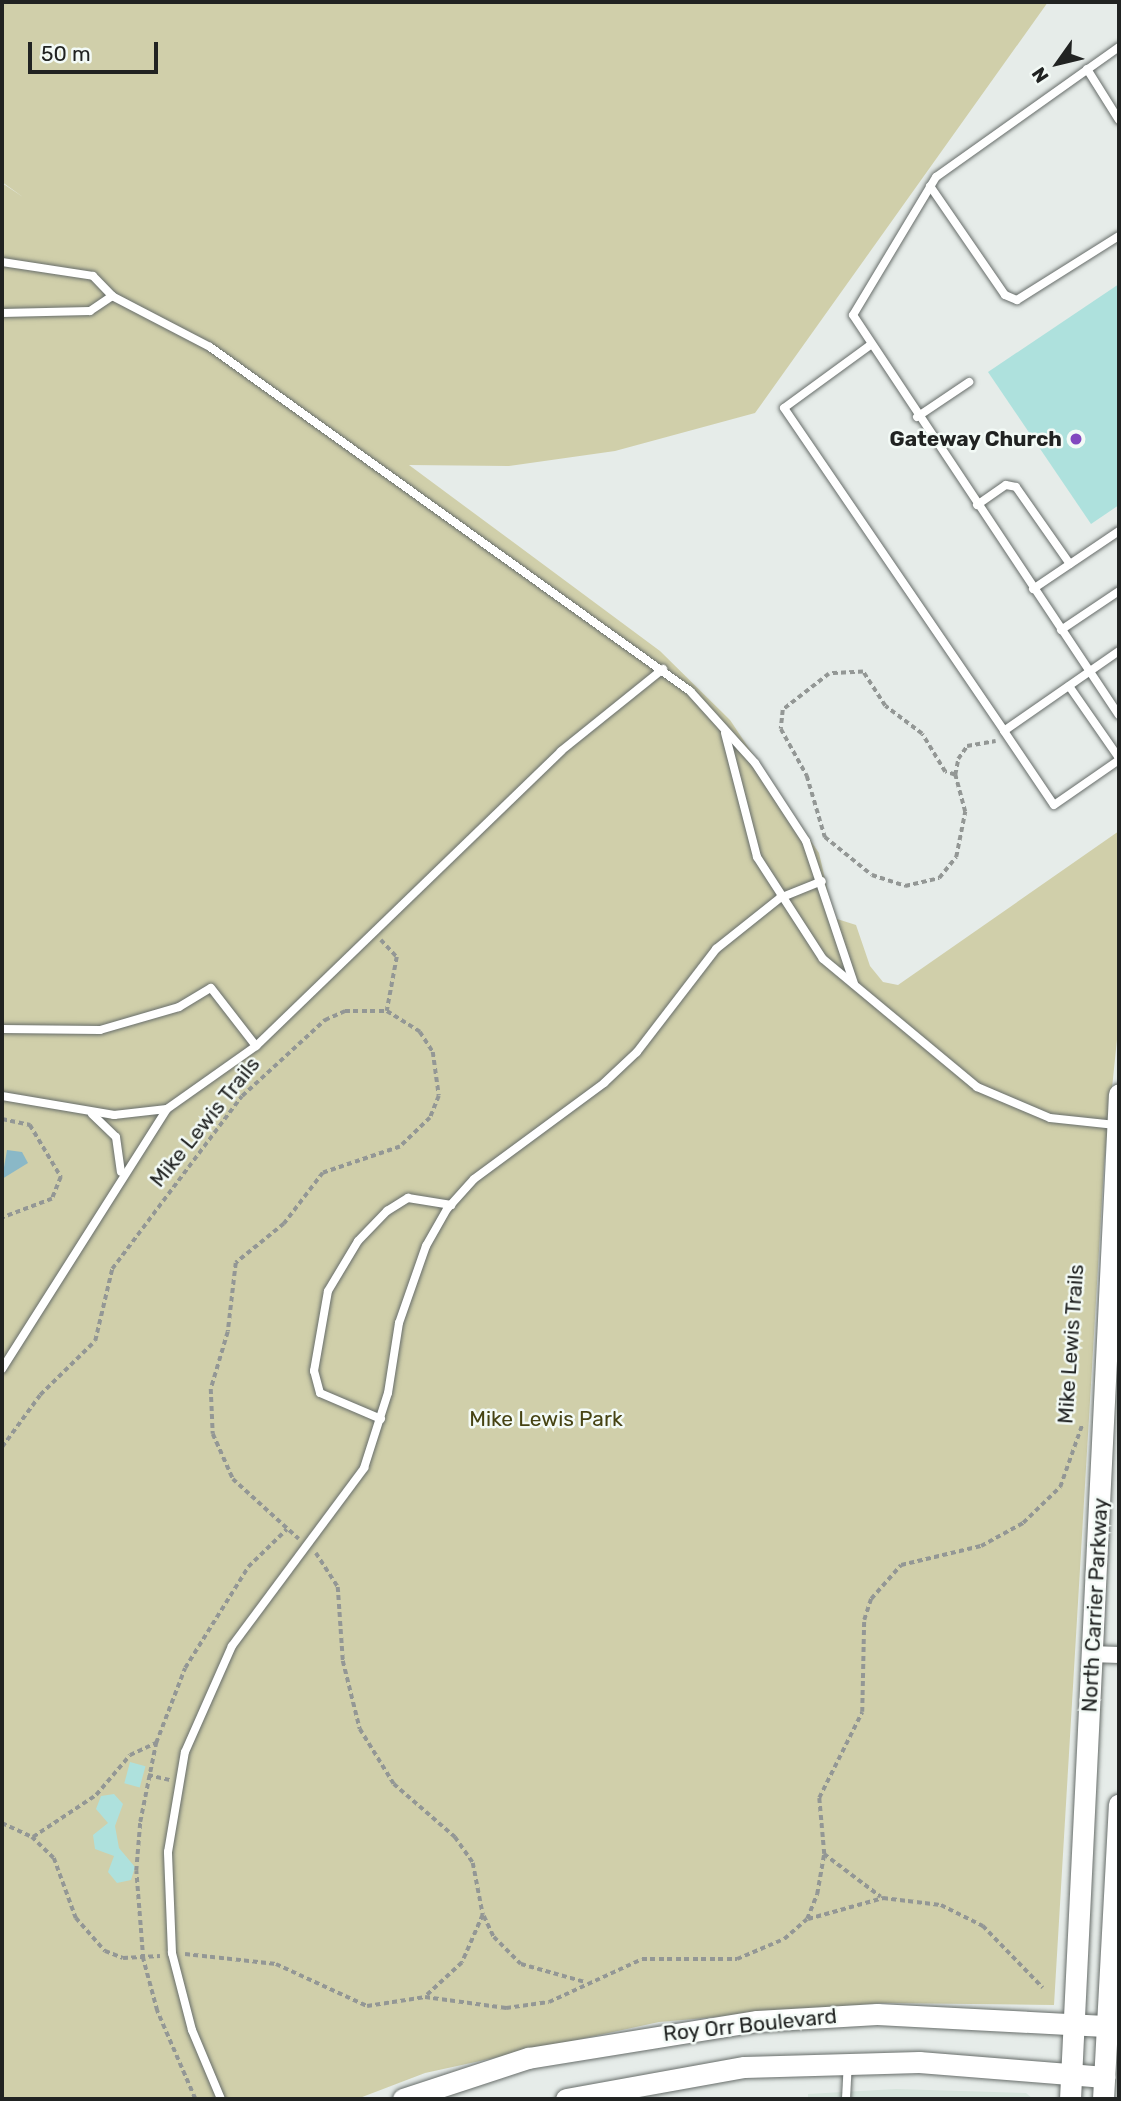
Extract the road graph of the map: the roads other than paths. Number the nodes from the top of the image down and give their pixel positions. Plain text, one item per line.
1 (1119, 47) edge
2 (1087, 69) junction
3 (1119, 120) edge
4 (930, 186) junction
5 (1119, 236) edge
6 (2, 262) edge
7 (112, 296) junction
8 (2, 313) edge
9 (869, 346) junction
10 (969, 382) dead end
11 (917, 417) junction
12 (977, 505) junction
13 (1119, 531) edge
14 (1070, 564) junction
15 (1033, 589) junction
16 (1119, 591) edge
17 (1061, 630) junction
18 (1119, 651) edge
19 (663, 669) junction
20 (1090, 672) junction
21 (1069, 686) junction
22 (1119, 715) edge
23 (724, 731) junction
24 (1005, 733) junction
25 (1119, 759) edge
26 (822, 881) junction
27 (780, 898) junction
28 (854, 984) junction
29 (2, 1029) edge
30 (256, 1045) junction
31 (1119, 1094) edge
32 (2, 1096) edge
33 (167, 1109) junction
34 (89, 1112) junction
35 (1118, 1125) edge
36 (121, 1176) junction
37 (451, 1205) junction
38 (2, 1369) edge
39 (1113, 1384) edge
40 (382, 1419) junction
41 (1091, 1654) junction
42 (1119, 1655) edge
43 (1119, 1804) edge
44 (1115, 1924) edge
45 (1074, 2024) junction
46 (1105, 2026) junction
47 (848, 2065) junction
48 (1071, 2073) junction
49 (1104, 2077) junction
50 (221, 2099) edge
51 (403, 2099) edge
52 (566, 2099) edge
53 (846, 2099) edge
54 (1070, 2099) edge
55 (1103, 2099) edge

1 - 2 lane
2 - 3 lane
2 - 4 lane
4 - 5 lane
4 - 9 lane
6 - 7 lane
7 - 8 lane
7 - 19 lane
9 - 11 lane
9 - 24 lane
10 - 11 lane
11 - 12 lane
12 - 14 lane
12 - 15 lane
13 - 14 lane
14 - 15 lane
15 - 17 lane
16 - 17 lane
17 - 20 lane
18 - 20 lane
19 - 23 lane
19 - 30 lane
20 - 21 lane
20 - 22 lane
21 - 24 lane
21 - 25 lane
23 - 26 lane
23 - 27 lane
24 - 25 lane
26 - 27 lane
26 - 28 lane
27 - 28 lane
27 - 37 lane
28 - 35 lane
29 - 30 lane
30 - 33 lane
31 - 35 main road, North Carrier Parkway
32 - 34 lane
33 - 34 lane
33 - 36 lane
34 - 36 lane
35 - 39 main road, North Carrier Parkway
36 - 38 lane
37 - 40 lane
37 - 40 lane
39 - 41 main road, North Carrier Parkway
40 - 50 lane
41 - 42 street
41 - 45 main road, North Carrier Parkway
43 - 44 main road
44 - 46 main road
45 - 46 main road, Roy Orr Boulevard
45 - 48 main road, North Carrier Parkway
45 - 51 main road, Roy Orr Boulevard
46 - 49 main road
47 - 48 main road, Roy Orr Boulevard
47 - 52 main road, Roy Orr Boulevard
47 - 53 lane
48 - 49 main road, Roy Orr Boulevard
48 - 54 main road, North Carrier Parkway
49 - 55 main road

